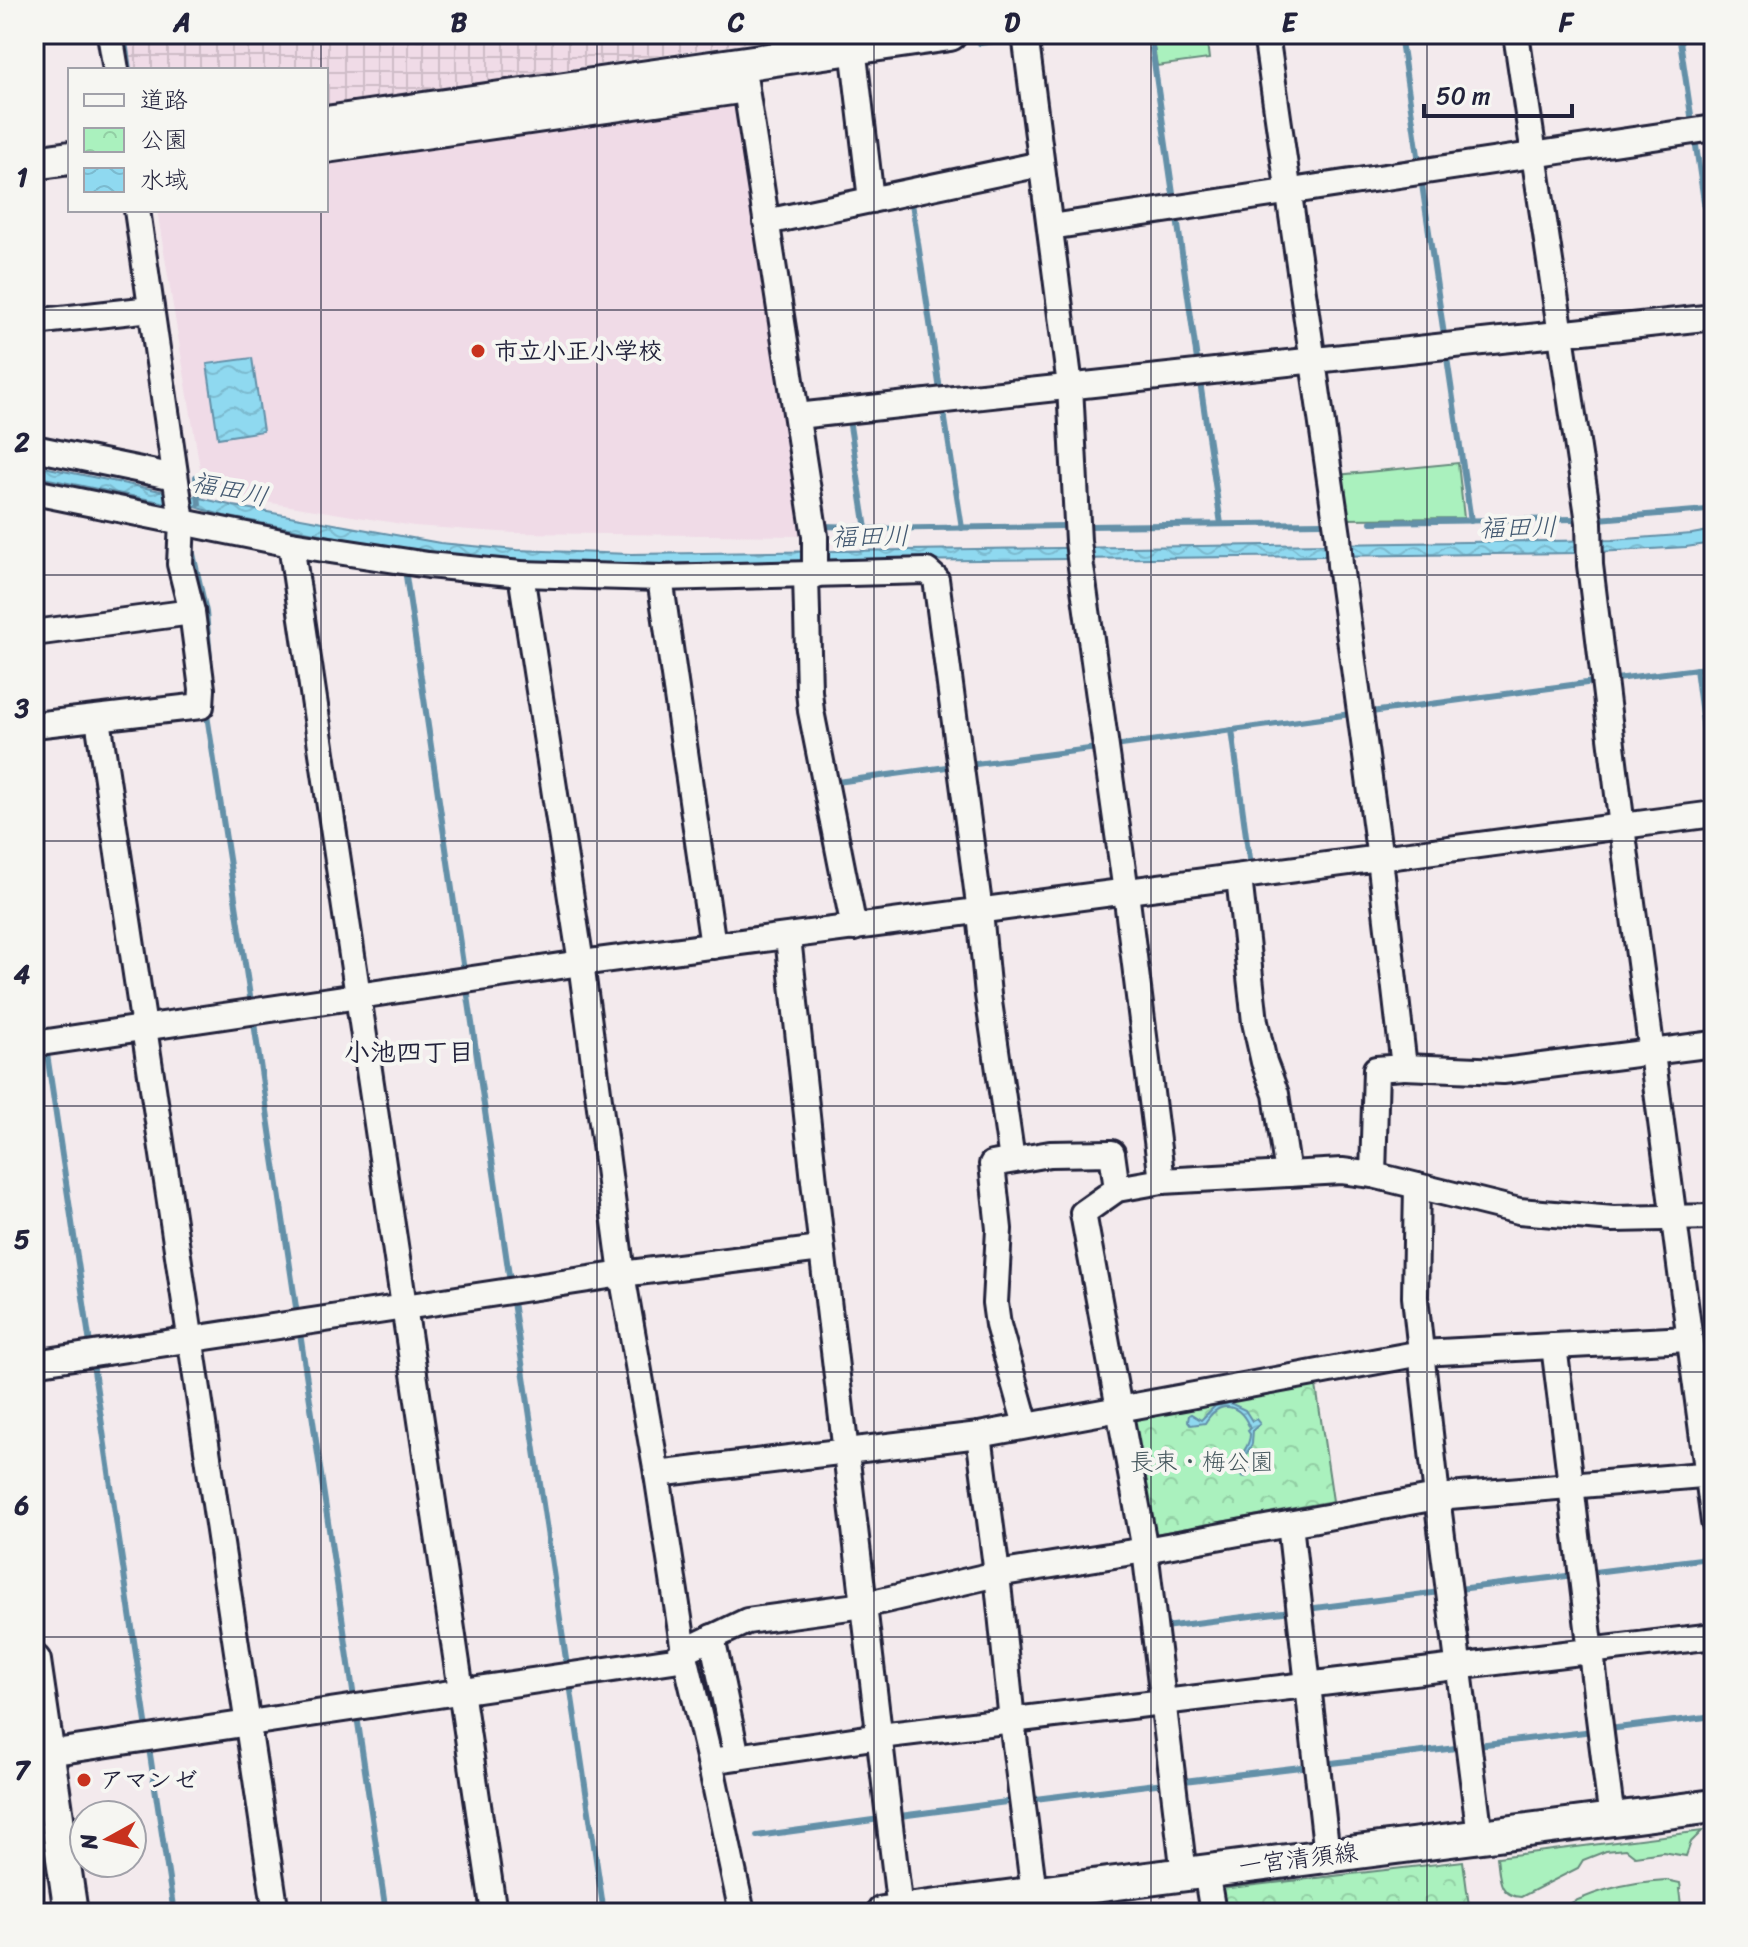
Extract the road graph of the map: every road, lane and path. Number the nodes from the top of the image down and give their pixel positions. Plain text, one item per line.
1 (110, 34) edge
2 (950, 34) edge
3 (1025, 34) edge
4 (1266, 34) edge
5 (1516, 34) edge
6 (853, 47) junction
7 (116, 68) edge
8 (744, 76) junction
9 (452, 119) junction
10 (328, 123) edge
11 (1714, 128) edge
12 (328, 150) edge
13 (1534, 155) junction
14 (68, 158) edge
15 (34, 163) edge
16 (1041, 164) junction
17 (1288, 191) junction
18 (871, 200) junction
19 (137, 212) edge
20 (766, 222) junction
21 (1050, 227) junction
22 (151, 309) junction
23 (1714, 317) edge
24 (34, 322) edge
25 (1560, 333) junction
26 (1312, 360) junction
27 (1070, 386) junction
28 (797, 416) junction
29 (34, 448) edge
30 (34, 492) edge
31 (179, 501) junction
32 (291, 544) junction
33 (521, 574) junction
34 (812, 574) junction
35 (660, 578) junction
36 (192, 612) junction
37 (34, 633) edge
38 (98, 719) junction
39 (34, 725) edge
40 (1714, 814) edge
41 (1622, 827) junction
42 (1380, 859) junction
43 (1239, 877) junction
44 (1126, 892) junction
45 (980, 912) junction
46 (854, 928) junction
47 (788, 937) junction
48 (713, 946) junction
49 (581, 963) junction
50 (358, 996) junction
51 (144, 1028) junction
52 (34, 1044) edge
53 (1714, 1044) edge
54 (1651, 1053) junction
55 (1404, 1067) junction
56 (1012, 1160) junction
57 (1288, 1174) junction
58 (1373, 1175) junction
59 (1162, 1181) junction
60 (1417, 1186) junction
61 (1117, 1189) junction
62 (1714, 1217) edge
63 (1673, 1218) junction
64 (821, 1249) junction
65 (622, 1274) junction
66 (404, 1307) junction
67 (190, 1339) junction
68 (1688, 1339) junction
69 (1554, 1346) junction
70 (1421, 1353) junction
71 (34, 1363) edge
72 (1705, 1388) edge
73 (1118, 1408) junction
74 (1026, 1425) junction
75 (979, 1435) junction
76 (845, 1451) junction
77 (657, 1474) junction
78 (1711, 1474) edge
79 (1572, 1485) junction
80 (1437, 1497) junction
81 (1714, 1522) edge
82 (1290, 1524) junction
83 (1145, 1550) junction
84 (997, 1574) junction
85 (864, 1605) junction
86 (1714, 1636) edge
87 (712, 1637) junction
88 (1589, 1650) junction
89 (684, 1651) junction
90 (34, 1661) edge
91 (1458, 1667) junction
92 (1307, 1685) junction
93 (461, 1691) junction
94 (1165, 1703) junction
95 (1012, 1721) junction
96 (247, 1723) junction
97 (880, 1736) junction
98 (41, 1753) edge
99 (737, 1757) junction
100 (710, 1761) junction
101 (1714, 1806) edge
102 (1612, 1819) junction
103 (1480, 1836) junction
104 (1327, 1855) junction
105 (1195, 1872) junction
106 (1036, 1903) edge
107 (892, 1912) edge
108 (71, 1913) edge
109 (276, 1913) edge
110 (494, 1913) edge
111 (742, 1913) edge
112 (1213, 1913) edge

1 - 7 street
2 - 6 street
3 - 16 street
4 - 17 street
5 - 13 street
6 - 8 street
6 - 18 street
8 - 9 street
8 - 20 street
9 - 10 street
9 - 12 street
11 - 13 street
13 - 17 street
13 - 25 street
14 - 15 street
16 - 18 street
16 - 21 street
17 - 21 street
17 - 26 street
18 - 20 street
19 - 22 street
20 - 28 street
21 - 27 street
22 - 24 street
22 - 31 street
23 - 25 street
25 - 26 street
25 - 41 street
26 - 27 street
26 - 42 street
27 - 28 street
27 - 44 street
28 - 34 street
29 - 31 street
30 - 31 street
31 - 32 street
31 - 36 street
32 - 33 street
32 - 50 street
33 - 35 street
33 - 49 street
34 - 35 street
34 - 45 street
34 - 46 street
35 - 48 street
36 - 37 street
36 - 38 street
38 - 39 street
38 - 51 street
40 - 41 street
41 - 42 street
41 - 54 street
42 - 43 street
42 - 55 street
43 - 44 street
43 - 57 street
44 - 45 street
44 - 59 street
45 - 46 street
45 - 56 street
46 - 47 street
47 - 48 street
47 - 64 street
48 - 49 street
49 - 50 street
49 - 65 street
50 - 51 street
50 - 66 street
51 - 52 street
51 - 67 street
53 - 54 street
54 - 55 street
54 - 63 street
55 - 58 street
56 - 61 street
56 - 74 street
57 - 58 street
57 - 59 street
58 - 60 street
59 - 61 street
60 - 63 street
60 - 70 street
61 - 73 street
62 - 63 street
63 - 68 street
64 - 65 street
64 - 76 street
65 - 66 street
65 - 77 street
66 - 67 street
66 - 93 street
67 - 71 street
67 - 96 street
68 - 69 street
68 - 72 street
69 - 70 street
69 - 79 street
70 - 73 street
70 - 80 street
72 - 78 street
73 - 74 street
73 - 83 street
74 - 75 street
75 - 76 street
75 - 84 street
76 - 77 street
76 - 85 street
77 - 89 street
78 - 79 street
78 - 81 street
79 - 80 street
79 - 88 street
80 - 82 street
80 - 91 street
82 - 83 street
82 - 92 street
83 - 84 street
83 - 94 street
84 - 85 street
84 - 95 street
85 - 87 street
85 - 97 street
86 - 88 street
87 - 89 street
87 - 99 street
88 - 91 street
88 - 102 street
89 - 93 street
89 - 100 street
90 - 98 street
91 - 92 street
91 - 103 street
92 - 94 street
92 - 104 street
93 - 96 street
93 - 110 street
94 - 95 street
94 - 105 street
95 - 97 street
95 - 106 street
96 - 98 street
96 - 109 street
97 - 99 street
97 - 107 street
98 - 108 street
99 - 100 street
100 - 111 street
101 - 102 street, 一宮清須線
102 - 103 street, 一宮清須線
103 - 104 street, 一宮清須線
104 - 105 street, 一宮清須線
105 - 106 street, 一宮清須線
105 - 112 street
106 - 107 street, 一宮清須線

